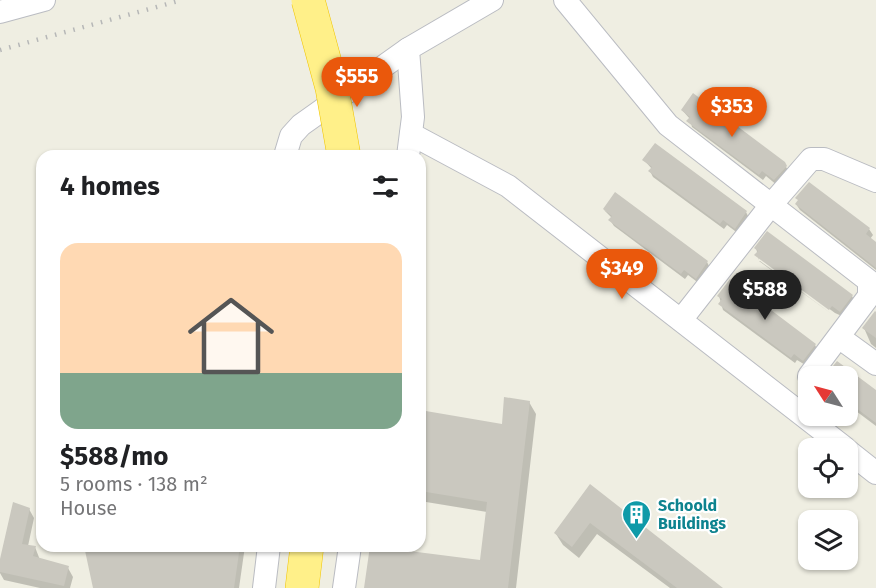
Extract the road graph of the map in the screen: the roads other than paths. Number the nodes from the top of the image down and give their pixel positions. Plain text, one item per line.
1 (44, 0) edge
2 (308, 0) edge
3 (492, 0) edge
4 (565, 0) edge
5 (0, 12) edge
6 (408, 49) junction
7 (409, 145) edge
8 (287, 150) edge
9 (343, 150) edge
10 (426, 152) edge
11 (876, 181) edge
12 (771, 205) junction
13 (681, 320) junction
14 (840, 338) junction
15 (876, 364) edge
16 (818, 366) edge
17 (798, 390) edge
18 (787, 403) junction
19 (831, 438) edge
20 (858, 459) edge
21 (876, 473) edge
22 (268, 552) edge
23 (306, 552) edge
24 (349, 552) edge
25 (264, 588) edge
26 (302, 588) edge
27 (344, 588) edge

1 - 5 street
2 - 9 highway, bridge
3 - 6 street
4 - 12 street
6 - 7 street
6 - 8 street
10 - 13 street
11 - 12 street
12 - 13 street
12 - 14 street
13 - 18 street
14 - 15 street
14 - 16 street
17 - 18 street
18 - 19 street
20 - 21 street
22 - 25 street
23 - 26 highway
24 - 27 street

